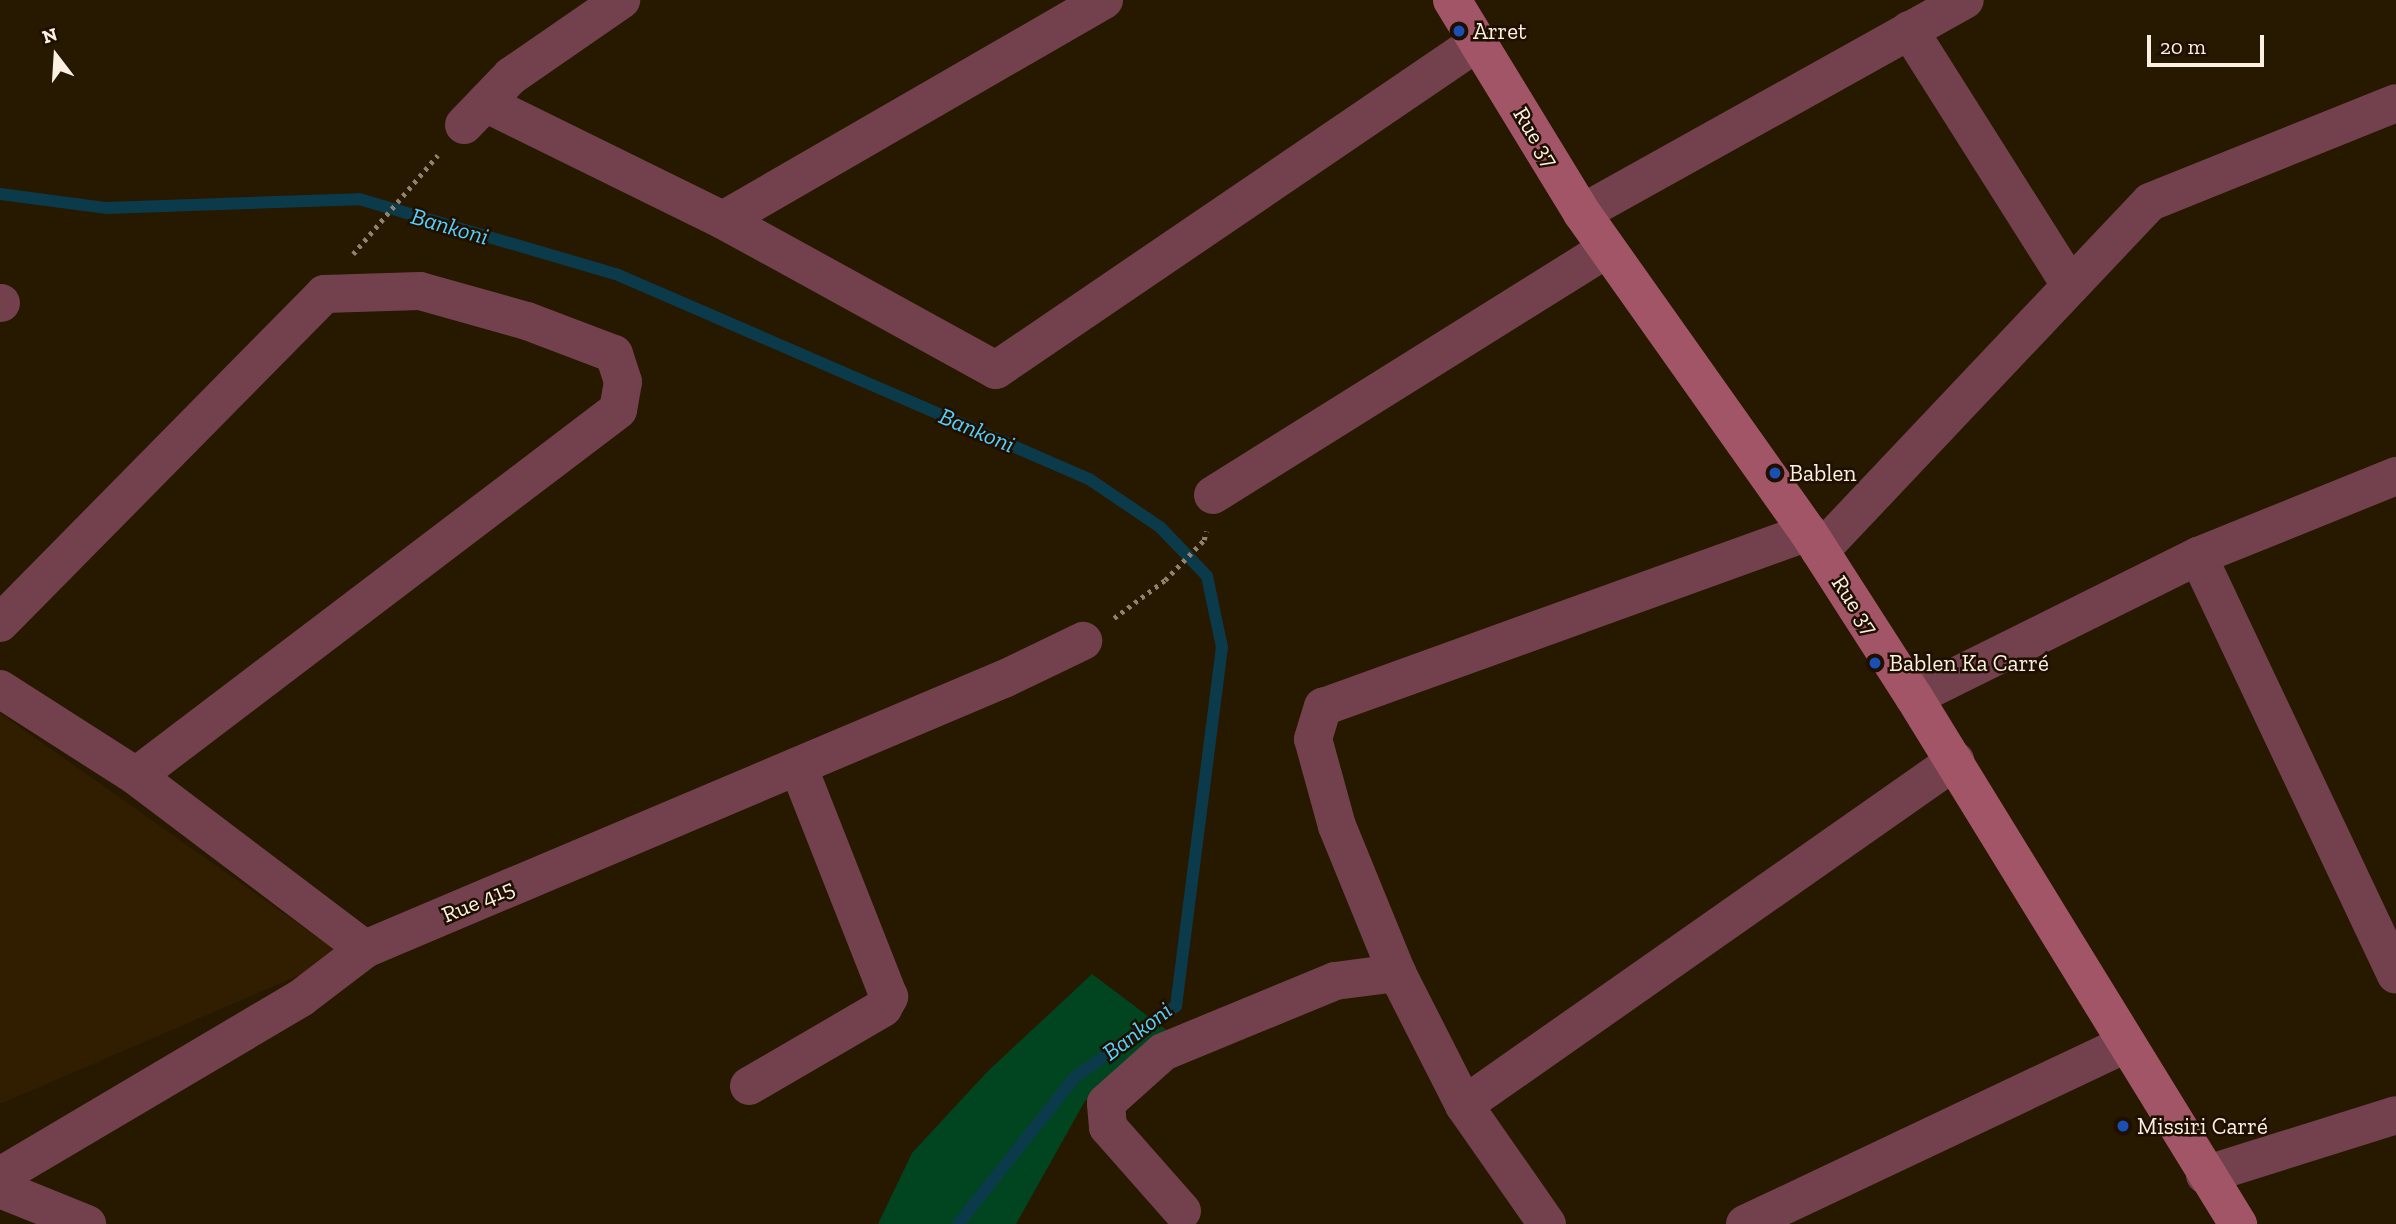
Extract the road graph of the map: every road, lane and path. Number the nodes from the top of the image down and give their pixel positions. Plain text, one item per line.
1 (621, 0) edge
2 (1104, 0) edge
3 (1452, 0) edge
4 (1965, 0) edge
5 (1909, 30) junction
6 (1478, 42) junction
7 (2396, 103) edge
8 (464, 126) junction
9 (1582, 213) junction
10 (723, 220) junction
11 (373, 228) dead end
12 (1606, 249) junction
13 (2069, 283) junction
14 (2396, 475) edge
15 (1213, 495) dead end
16 (1204, 540) dead end
17 (1814, 541) junction
18 (2198, 556) junction
19 (0, 623) edge
20 (1083, 641) joint
21 (0, 689) edge
22 (1914, 697) junction
23 (1955, 761) junction
24 (798, 765) junction
25 (136, 776) junction
26 (365, 949) junction
27 (1397, 973) junction
28 (2396, 974) edge
29 (2124, 1045) junction
30 (749, 1086) dead end
31 (1464, 1105) junction
32 (2396, 1115) edge
33 (2205, 1175) junction
34 (0, 1176) edge
35 (0, 1189) edge
36 (1182, 1211) dead end
37 (87, 1224) edge
38 (1547, 1224) edge
39 (1745, 1224) edge
40 (2238, 1224) edge

1 - 8 street
2 - 10 street
3 - 6 main road, Rue 37
4 - 5 street
5 - 9 street
5 - 13 street
6 - 9 main road, Rue 37
6 - 10 street
7 - 13 street
8 - 10 street
8 - 11 path
9 - 12 main road, Rue 37
12 - 15 street
12 - 17 main road, Rue 37
13 - 17 street
14 - 18 street
16 - 20 path
17 - 22 main road, Rue 37
17 - 27 street
18 - 22 street
18 - 28 street
19 - 25 street
20 - 24 street, Rue 415
21 - 25 street
22 - 23 main road, Rue 37
23 - 29 main road, Rue 37
23 - 31 street
24 - 26 street, Rue 415
24 - 30 street
25 - 26 street
26 - 34 street, Rue 415
27 - 31 street
27 - 36 street
29 - 33 main road, Rue 37
29 - 39 street
31 - 38 street
32 - 33 street
33 - 40 main road, Rue 37
35 - 37 street

